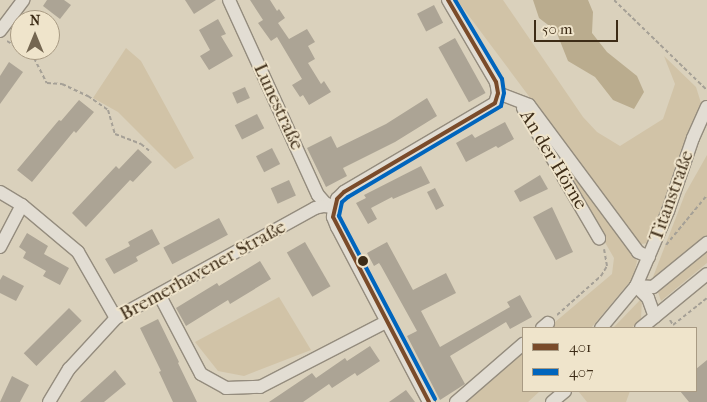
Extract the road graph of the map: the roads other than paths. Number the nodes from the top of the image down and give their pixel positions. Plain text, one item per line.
1 (23, 0) edge
2 (229, 0) edge
3 (448, 0) edge
4 (3, 36) edge
5 (498, 93) junction
6 (515, 98) junction
7 (707, 107) edge
8 (0, 192) edge
9 (22, 205) junction
10 (334, 207) junction
11 (599, 238) road end
12 (707, 243) edge
13 (0, 247) edge
14 (649, 258) junction
15 (707, 274) edge
16 (636, 286) junction
17 (160, 296) junction
18 (658, 314) junction
19 (116, 318) junction
20 (386, 322) junction
21 (602, 327) edge
22 (642, 327) edge
23 (522, 345) edge
24 (49, 402) edge
25 (429, 402) edge
26 (456, 402) edge

1 - 4 street
2 - 10 street, Lunestraße
3 - 5 street
5 - 6 street, An der Hörne
5 - 10 street
6 - 11 street, An der Hörne
6 - 14 street
7 - 14 street, Titanstraße
8 - 9 street
9 - 13 street
9 - 19 street
10 - 17 street, Bremerhavener Straße
10 - 20 street
12 - 16 street
14 - 16 street, Titanstraße
15 - 18 street
16 - 18 street
16 - 21 street
17 - 19 street, Bremerhavener Straße
17 - 20 street
18 - 22 street
19 - 24 street, Bremerhavener Straße
20 - 25 street
23 - 26 street

